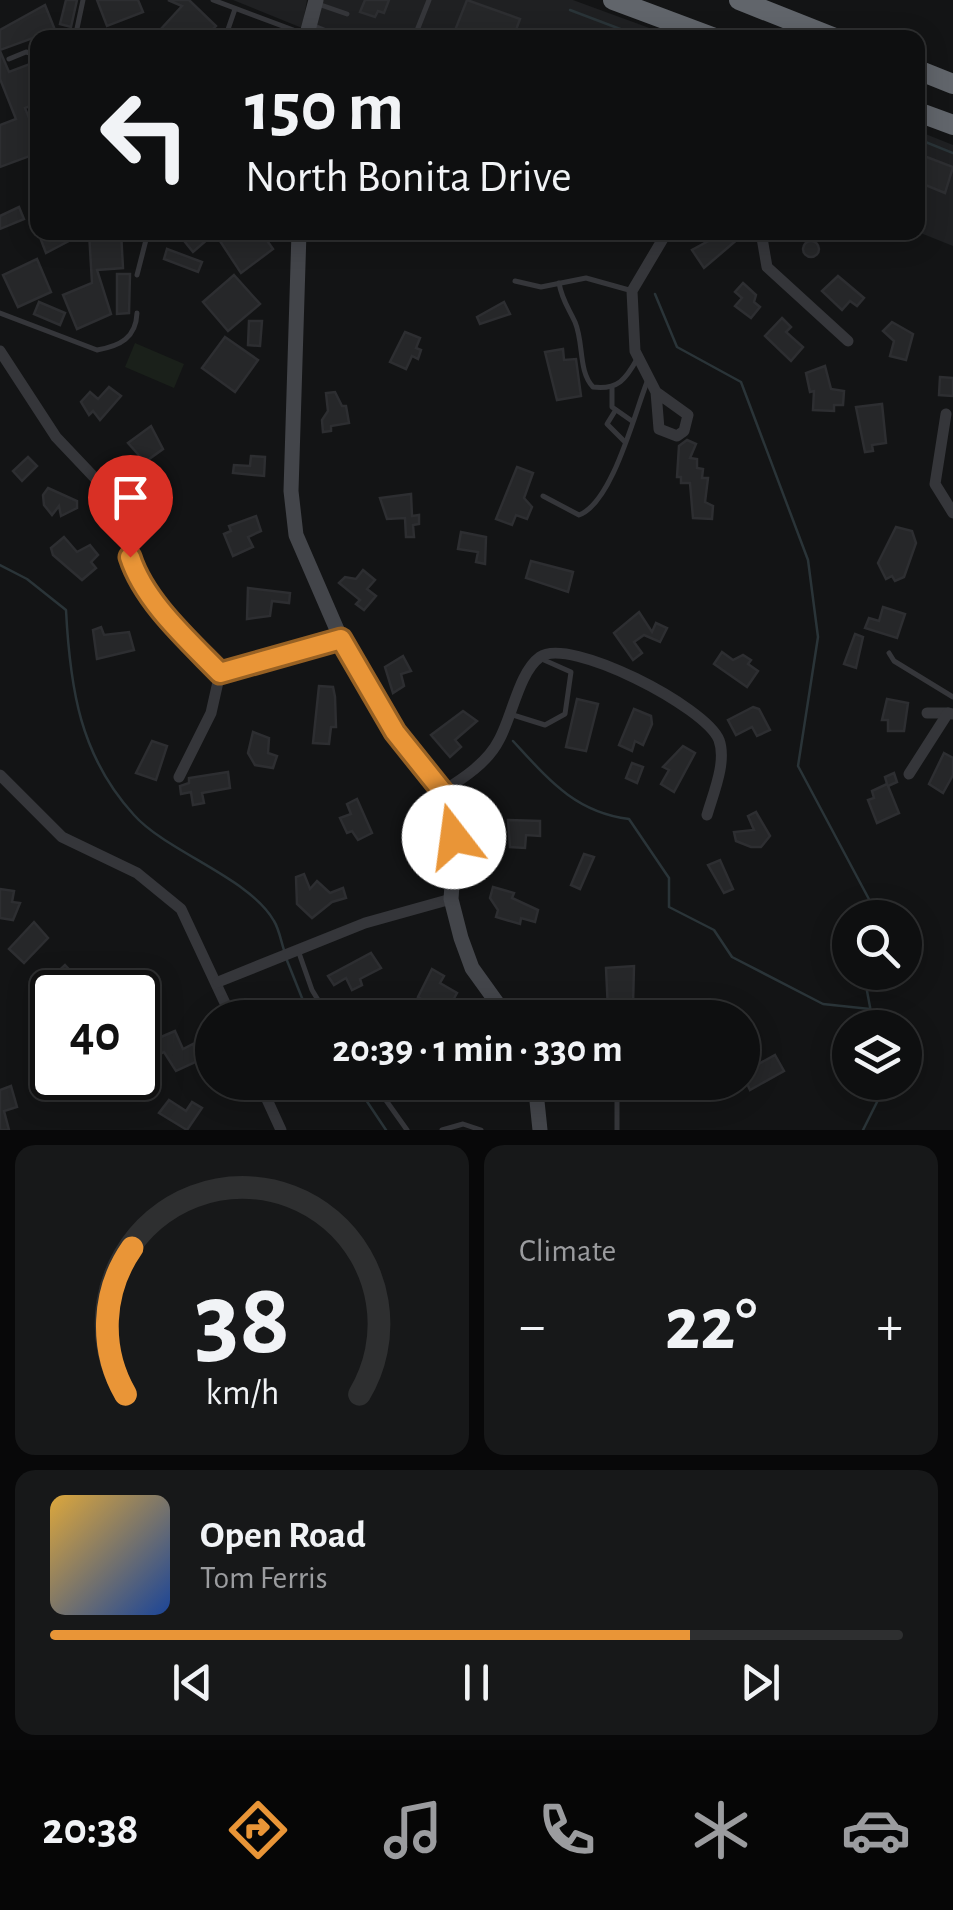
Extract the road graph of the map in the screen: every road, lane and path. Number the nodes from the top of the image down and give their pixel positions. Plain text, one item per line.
1 (84, 0) edge
2 (212, 0) edge
3 (429, 0) edge
4 (613, 0) edge
5 (739, 0) edge
6 (315, 2) edge
7 (235, 9) junction
8 (347, 14) dead end
9 (77, 30) edge
10 (228, 30) edge
11 (301, 30) edge
12 (308, 30) edge
13 (417, 30) edge
14 (694, 30) edge
15 (811, 30) edge
16 (30, 53) edge
17 (10, 58) dead end
18 (925, 73) edge
19 (953, 84) edge
20 (925, 115) edge
21 (953, 125) edge
22 (146, 240) edge
23 (299, 240) edge
24 (662, 240) edge
25 (762, 240) edge
26 (137, 275) dead end
27 (516, 281) dead end
28 (559, 283) junction
29 (632, 291) junction
30 (0, 313) edge
31 (137, 313) dead end
32 (848, 341) dead end
33 (0, 351) edge
34 (638, 358) junction
35 (648, 380) junction
36 (612, 388) junction
37 (656, 392) dead end
38 (615, 411) junction
39 (946, 414) dead end
40 (632, 421) junction
41 (624, 441) junction
42 (543, 496) dead end
43 (953, 513) edge
44 (341, 639) junction
45 (889, 653) dead end
46 (538, 658) junction
47 (220, 673) junction
48 (953, 697) edge
49 (928, 713) dead end
50 (510, 714) junction
51 (951, 714) edge
52 (909, 774) dead end
53 (0, 776) edge
54 (179, 778) dead end
55 (443, 792) junction
56 (707, 816) dead end
57 (451, 899) junction
58 (298, 950) junction
59 (218, 982) junction
60 (225, 1000) edge
61 (318, 1000) edge
62 (495, 1000) edge
63 (267, 1100) edge
64 (386, 1100) edge
65 (538, 1100) edge
66 (617, 1100) edge
67 (280, 1130) edge
68 (407, 1130) edge
69 (442, 1130) edge
70 (481, 1130) edge
71 (540, 1130) edge
72 (617, 1130) edge

1 - 9 lane
2 - 7 lane
3 - 13 lane
4 - 14 highway
5 - 15 highway
6 - 8 lane
6 - 12 street
7 - 10 lane
7 - 11 lane
16 - 17 lane
18 - 19 highway
20 - 21 highway
22 - 26 lane
23 - 44 street
24 - 29 street
25 - 32 street
27 - 28 lane
28 - 29 lane
28 - 36 lane
29 - 34 street
30 - 31 lane
33 - 47 street
34 - 35 street
34 - 36 lane
35 - 37 street
35 - 40 lane
36 - 38 lane
38 - 40 lane
38 - 41 lane
39 - 43 street
40 - 41 lane
41 - 42 lane
44 - 47 street
44 - 55 street
45 - 48 lane
46 - 50 street
46 - 50 lane
46 - 56 street
47 - 54 street
49 - 51 street
50 - 55 street
51 - 52 street
53 - 59 street
55 - 57 street
57 - 58 street
57 - 62 street
58 - 59 street
58 - 61 lane
59 - 60 street
63 - 67 street
64 - 68 lane
65 - 71 street
66 - 72 lane
69 - 70 lane

